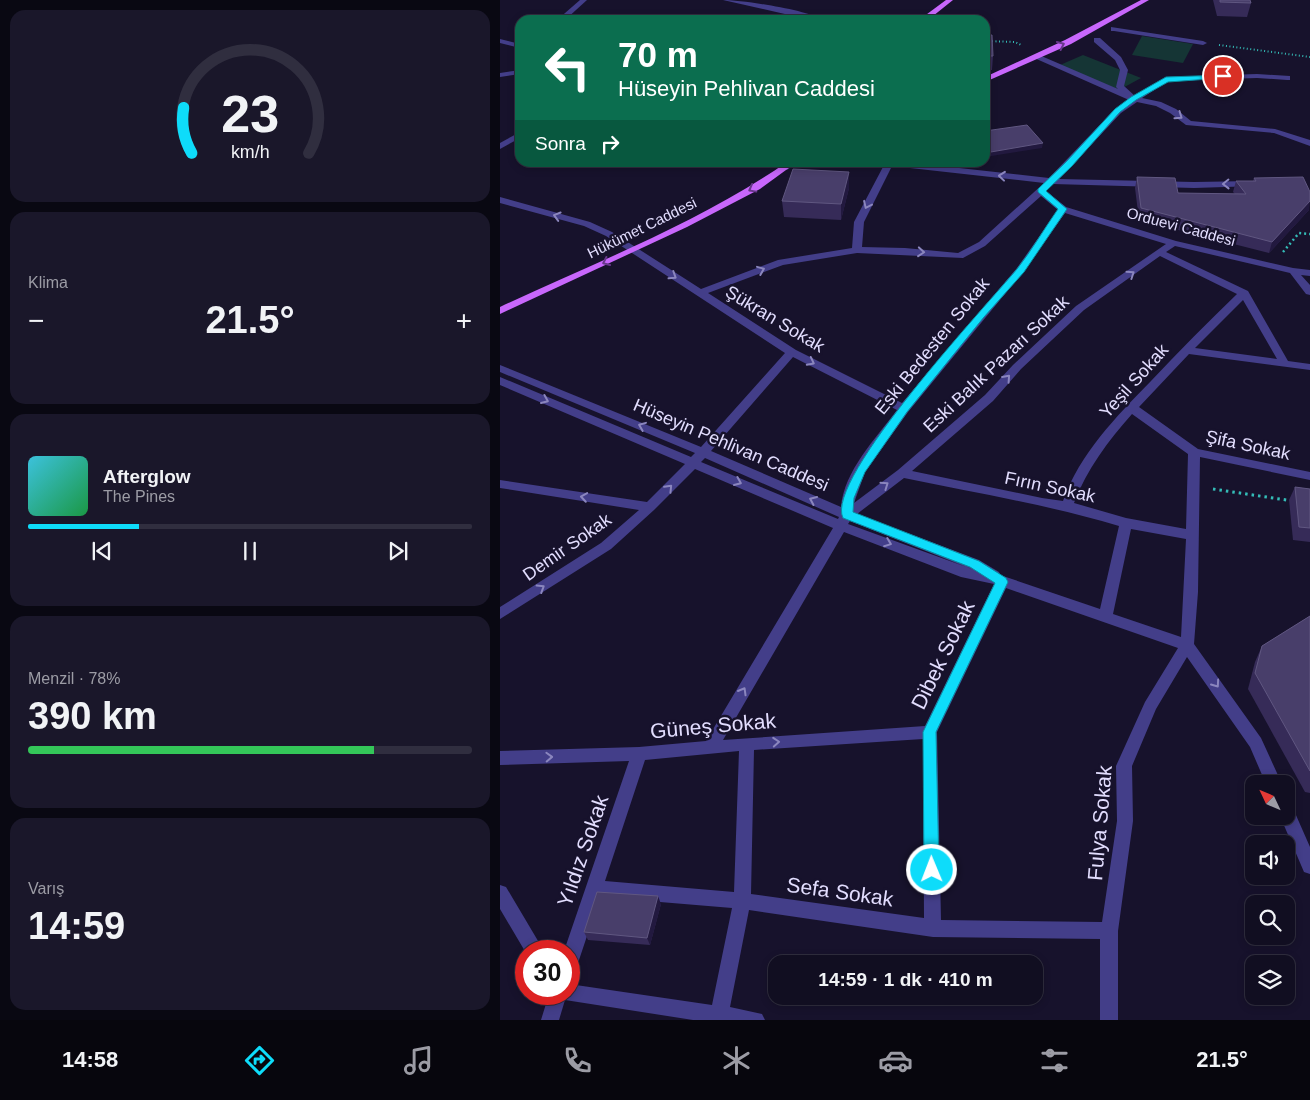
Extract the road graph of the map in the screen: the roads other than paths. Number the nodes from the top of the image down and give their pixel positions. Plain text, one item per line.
1 (584, 0) edge
2 (726, 0) edge
3 (950, 0) edge
4 (1146, 0) edge
5 (566, 15) edge
6 (799, 15) edge
7 (930, 15) edge
8 (1114, 29) dead end
9 (1097, 40) dead end
10 (500, 41) edge
11 (1203, 43) road end
12 (515, 45) edge
13 (1036, 56) junction
14 (515, 73) edge
15 (500, 75) edge
16 (990, 78) edge
17 (1287, 78) dead end
18 (1134, 99) junction
19 (500, 138) edge
20 (515, 138) edge
21 (510, 140) junction
22 (1310, 142) edge
23 (500, 146) edge
24 (787, 167) edge
25 (887, 167) edge
26 (917, 167) edge
27 (1050, 181) junction
28 (1262, 184) edge
29 (1041, 191) junction
30 (500, 200) edge
31 (1063, 209) junction
32 (1173, 243) junction
33 (632, 250) junction
34 (857, 250) junction
35 (1162, 253) junction
36 (1293, 271) junction
37 (1310, 273) edge
38 (1310, 292) edge
39 (699, 293) junction
40 (1244, 293) junction
41 (500, 311) edge
42 (1186, 350) junction
43 (792, 352) junction
44 (1285, 364) junction
45 (1310, 367) edge
46 (500, 368) edge
47 (500, 381) edge
48 (1132, 408) junction
49 (904, 409) junction
50 (703, 452) junction
51 (1194, 452) junction
52 (693, 463) junction
53 (902, 473) junction
54 (1310, 476) edge
55 (500, 484) edge
56 (1067, 506) junction
57 (650, 507) junction
58 (843, 520) junction
59 (1126, 523) junction
60 (1191, 534) junction
61 (1002, 582) junction
62 (500, 614) edge
63 (1106, 617) junction
64 (1187, 645) junction
65 (930, 732) junction
66 (747, 744) junction
67 (710, 748) junction
68 (639, 754) junction
69 (500, 758) edge
70 (1270, 775) edge
71 (1292, 825) edge
72 (1310, 866) edge
73 (594, 888) junction
74 (500, 894) edge
75 (742, 901) junction
76 (932, 928) junction
77 (1109, 931) junction
78 (528, 940) edge
79 (577, 940) edge
80 (580, 995) edge
81 (555, 1005) edge
82 (719, 1018) edge
83 (550, 1020) edge
84 (756, 1020) edge
85 (1109, 1020) edge

1 - 5 street
2 - 6 street
3 - 7 main road
13 -> 4 main road
8 - 11 street
9 - 18 street
10 - 12 street
13 - 16 main road
13 - 18 street
14 - 15 street
17 - 18 street
18 -> 22 street
18 - 27 street
19 - 21 street
20 - 21 street
21 - 23 street
24 -> 33 main road, Hükümet Caddesi
25 -> 34 street
27 -> 26 street
28 -> 27 street
27 - 29 street
29 - 31 street, Orduevi Caddesi
34 -> 29 street
33 -> 30 street, Şükran Sokak
31 - 32 street, Orduevi Caddesi
31 - 49 street, Eski Bedesten Sokak
32 - 35 street, Eski Balık Pazarı Sokak
32 - 36 street, Orduevi Caddesi
33 -> 39 street, Şükran Sokak
33 -> 41 main road, Hükümet Caddesi
39 -> 34 street
35 - 40 street
53 -> 35 street, Eski Balık Pazarı Sokak
36 - 37 street, Orduevi Caddesi
36 - 38 street
39 - 43 street, Şükran Sokak
40 - 42 street, Yeşil Sokak
40 - 44 street
42 - 44 street
42 - 48 street, Yeşil Sokak
43 -> 49 street, Şükran Sokak
43 - 50 street
44 - 45 street
50 -> 46 street, Hüseyin Pehlivan Caddesi
47 -> 52 street, Hüseyin Pehlivan Caddesi
48 - 51 street, Şifa Sokak
48 - 56 street, Yeşil Sokak
49 - 58 street, Eski Bedesten Sokak
50 - 52 street, Demir Sokak
58 -> 50 street, Hüseyin Pehlivan Caddesi
51 - 54 street, Şifa Sokak
51 - 60 street
57 -> 52 street, Demir Sokak
52 -> 58 street, Hüseyin Pehlivan Caddesi
53 - 56 street, Fırın Sokak
58 -> 53 street, Eski Balık Pazarı Sokak
57 -> 55 street
56 - 59 street, Fırın Sokak
62 -> 57 street, Demir Sokak
58 - 61 street, Hüseyin Pehlivan Caddesi
67 -> 58 street, Eski Bedesten Sokak
59 - 60 street, Fırın Sokak
59 - 63 street
60 - 64 street
61 - 63 street, Hüseyin Pehlivan Caddesi
61 - 65 street, Dibek Sokak
63 - 64 street, Hüseyin Pehlivan Caddesi
64 -> 70 street
64 - 77 street, Fulya Sokak
66 -> 65 street, Güneş Sokak
65 - 76 street, Dibek Sokak
66 - 67 street, Güneş Sokak
66 - 75 street
67 - 68 street, Güneş Sokak
69 -> 68 street, Güneş Sokak
68 - 73 street, Yıldız Sokak
71 - 72 street
73 - 75 street, Sefa Sokak
73 - 79 street, Yıldız Sokak
74 - 78 street
75 - 76 street, Sefa Sokak
75 - 82 street
76 - 77 street, Sefa Sokak
77 - 85 street, Fulya Sokak
80 - 82 street
81 - 83 street
82 - 84 street

